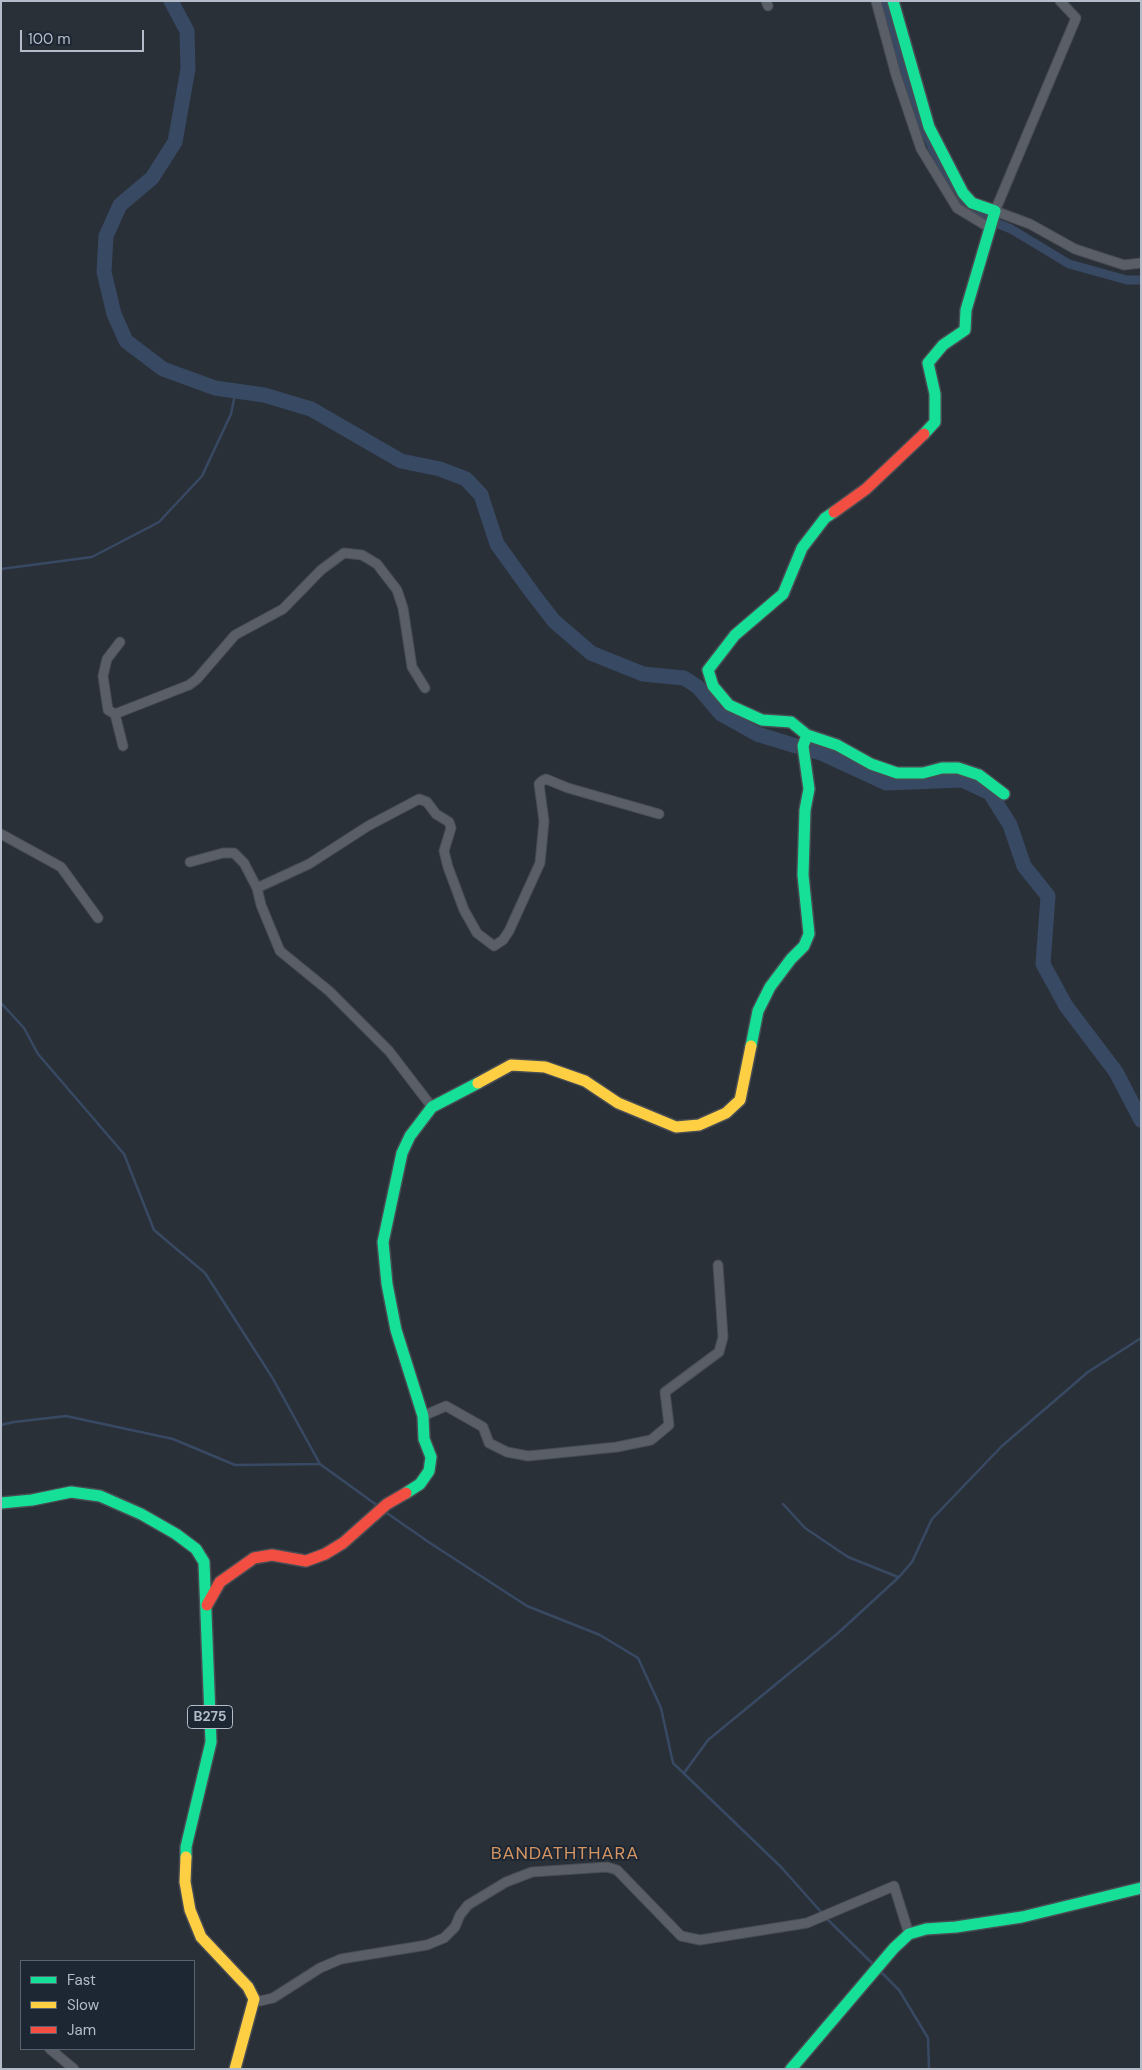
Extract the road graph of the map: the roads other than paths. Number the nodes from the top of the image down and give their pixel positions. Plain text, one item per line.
1 (876, 1) edge
2 (893, 1) edge
3 (1060, 1) edge
4 (992, 220) junction
5 (1141, 263) edge
6 (120, 642) dead end
7 (425, 688) dead end
8 (115, 714) junction
9 (807, 735) junction
10 (123, 746) dead end
11 (1004, 794) dead end
12 (658, 814) dead end
13 (1, 834) edge
14 (190, 862) dead end
15 (257, 888) junction
16 (98, 918) dead end
17 (432, 1107) junction
18 (718, 1265) dead end
19 (423, 1416) junction
20 (1, 1503) edge
21 (207, 1605) junction
22 (1141, 1888) edge
23 (909, 1934) junction
24 (254, 1999) junction
25 (51, 2050) edge
26 (74, 2069) edge
27 (236, 2069) edge
28 (791, 2069) edge

1 - 4 street
2 - 4 street
3 - 4 street
4 - 5 street
4 - 9 street
6 - 8 street
7 - 8 street
8 - 10 street
9 - 11 street
9 - 17 street
12 - 15 street
13 - 16 street
14 - 15 street
15 - 17 street
17 - 19 street
18 - 19 street
19 - 21 street
20 - 21 street, B275
21 - 24 street, B275
22 - 23 street
23 - 24 street
23 - 28 street
24 - 27 street
25 - 26 street

